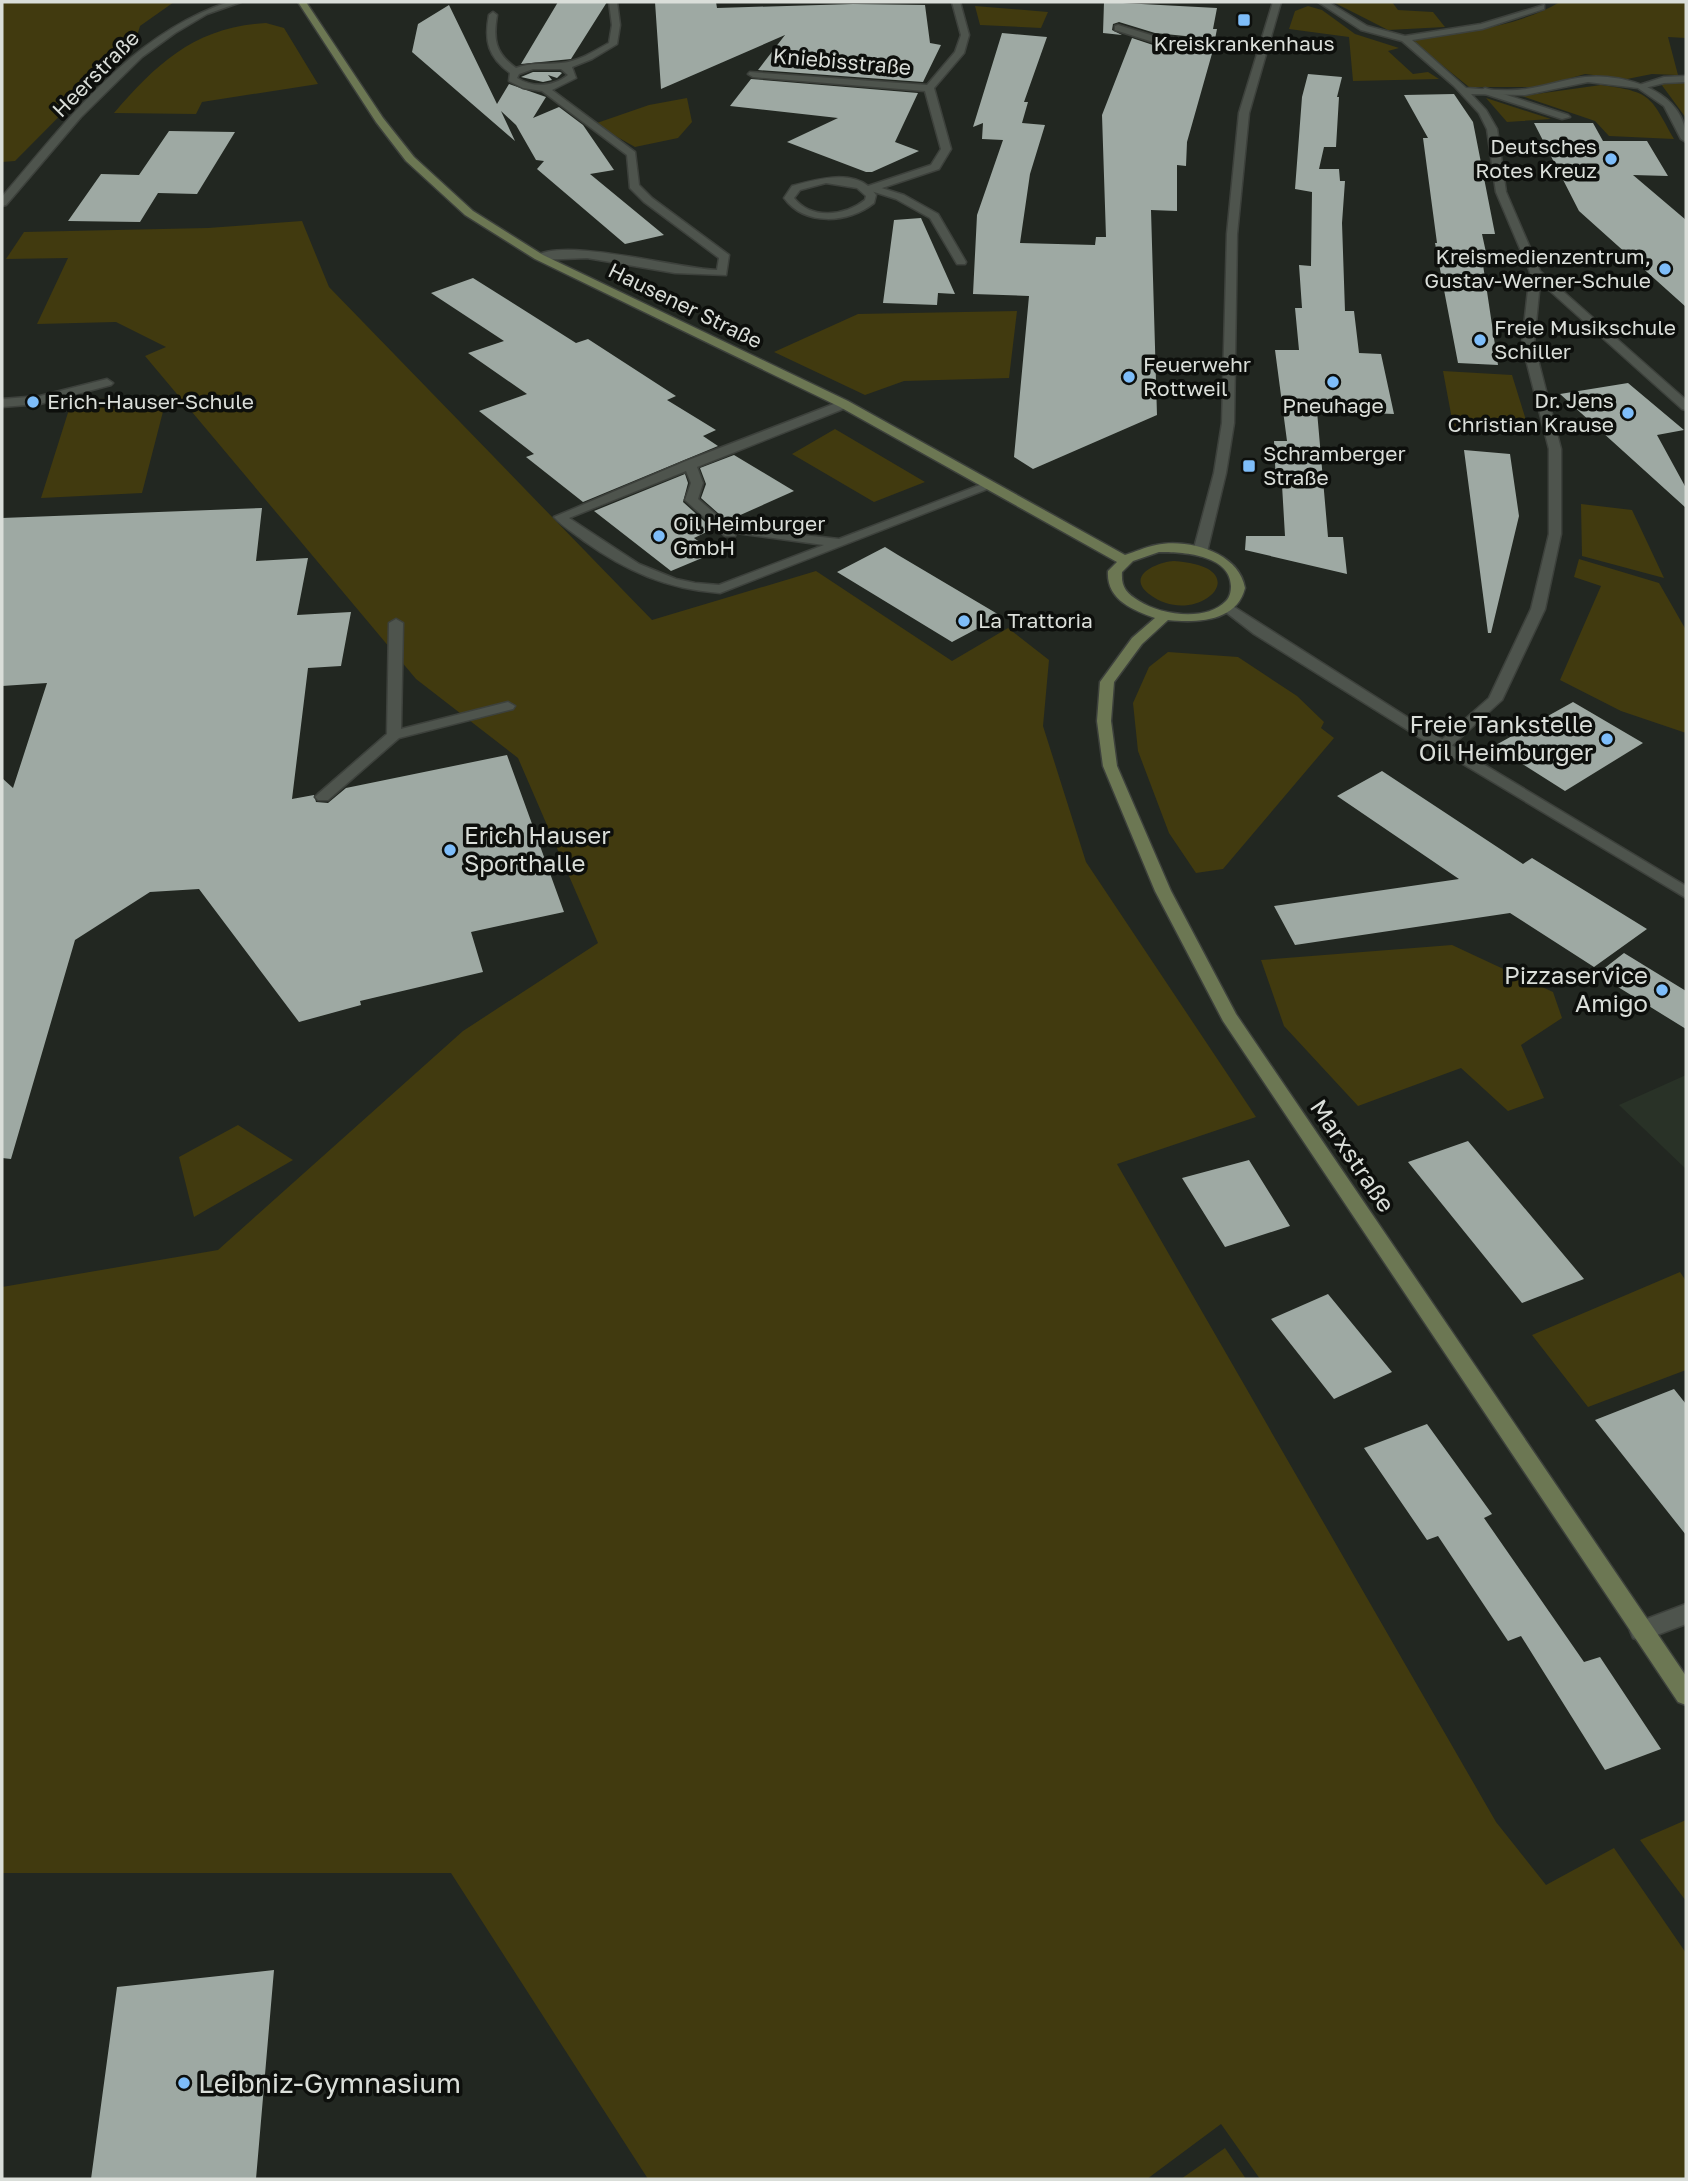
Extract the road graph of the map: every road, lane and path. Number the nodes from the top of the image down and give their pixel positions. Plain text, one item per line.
1 (237, 2) edge
2 (302, 2) edge
3 (613, 2) edge
4 (956, 2) edge
5 (1277, 2) edge
6 (1322, 2) edge
7 (219, 4) edge
8 (1545, 4) edge
9 (493, 15) dead end
10 (1118, 28) dead end
11 (1405, 39) junction
12 (1263, 50) junction
13 (562, 66) junction
14 (515, 72) junction
15 (752, 74) dead end
16 (1686, 79) edge
17 (1642, 86) junction
18 (544, 88) junction
19 (929, 88) junction
20 (1464, 91) junction
21 (1485, 91) junction
22 (1565, 117) dead end
23 (1686, 139) edge
24 (871, 189) junction
25 (2, 203) edge
26 (539, 257) junction
27 (961, 262) dead end
28 (1535, 272) junction
29 (107, 383) dead end
30 (2, 403) edge
31 (844, 404) junction
32 (1686, 405) edge
33 (690, 464) junction
34 (989, 486) junction
35 (722, 526) junction
36 (735, 537) dead end
37 (842, 542) junction
38 (1200, 552) junction
39 (1124, 560) junction
40 (1228, 607) junction
41 (1164, 617) junction
42 (396, 623) dead end
43 (508, 705) dead end
44 (394, 735) junction
45 (1443, 746) junction
46 (323, 797) dead end
47 (1686, 893) edge
48 (1686, 1614) edge
49 (1641, 1631) junction
50 (1686, 1695) edge

1 - 7 street, Heerstraße
2 - 26 main road, Hausener Straße
3 - 13 street
4 - 19 street, Kniebisstraße
5 - 12 street
6 - 11 street
7 - 25 street, Heerstraße
8 - 11 street
9 - 14 street
10 - 12 street
11 - 20 street
12 - 38 street
13 - 14 street
13 - 18 street
14 - 18 street
15 - 19 street, Kniebisstraße
16 - 17 street
17 - 21 street
17 - 23 street
18 - 26 street
19 - 24 street, Kniebisstraße
20 - 21 street
20 - 28 street
21 - 22 street
24 - 24 street
24 - 27 street
26 - 31 main road, Hausener Straße
28 - 32 street
28 - 45 street
29 - 30 street
31 - 33 street
31 - 34 main road, Hausener Straße
33 - 35 street
33 - 37 street
34 - 37 street
34 - 39 main road, Hausener Straße
35 - 36 street
35 - 37 street
38 - 39 main road
38 - 40 main road
39 - 41 main road
40 - 41 main road
40 - 45 street
41 - 49 main road, Marxstraße
42 - 44 street
43 - 44 street
44 - 46 street
45 - 47 street
48 - 49 street
49 - 50 main road, Marxstraße

